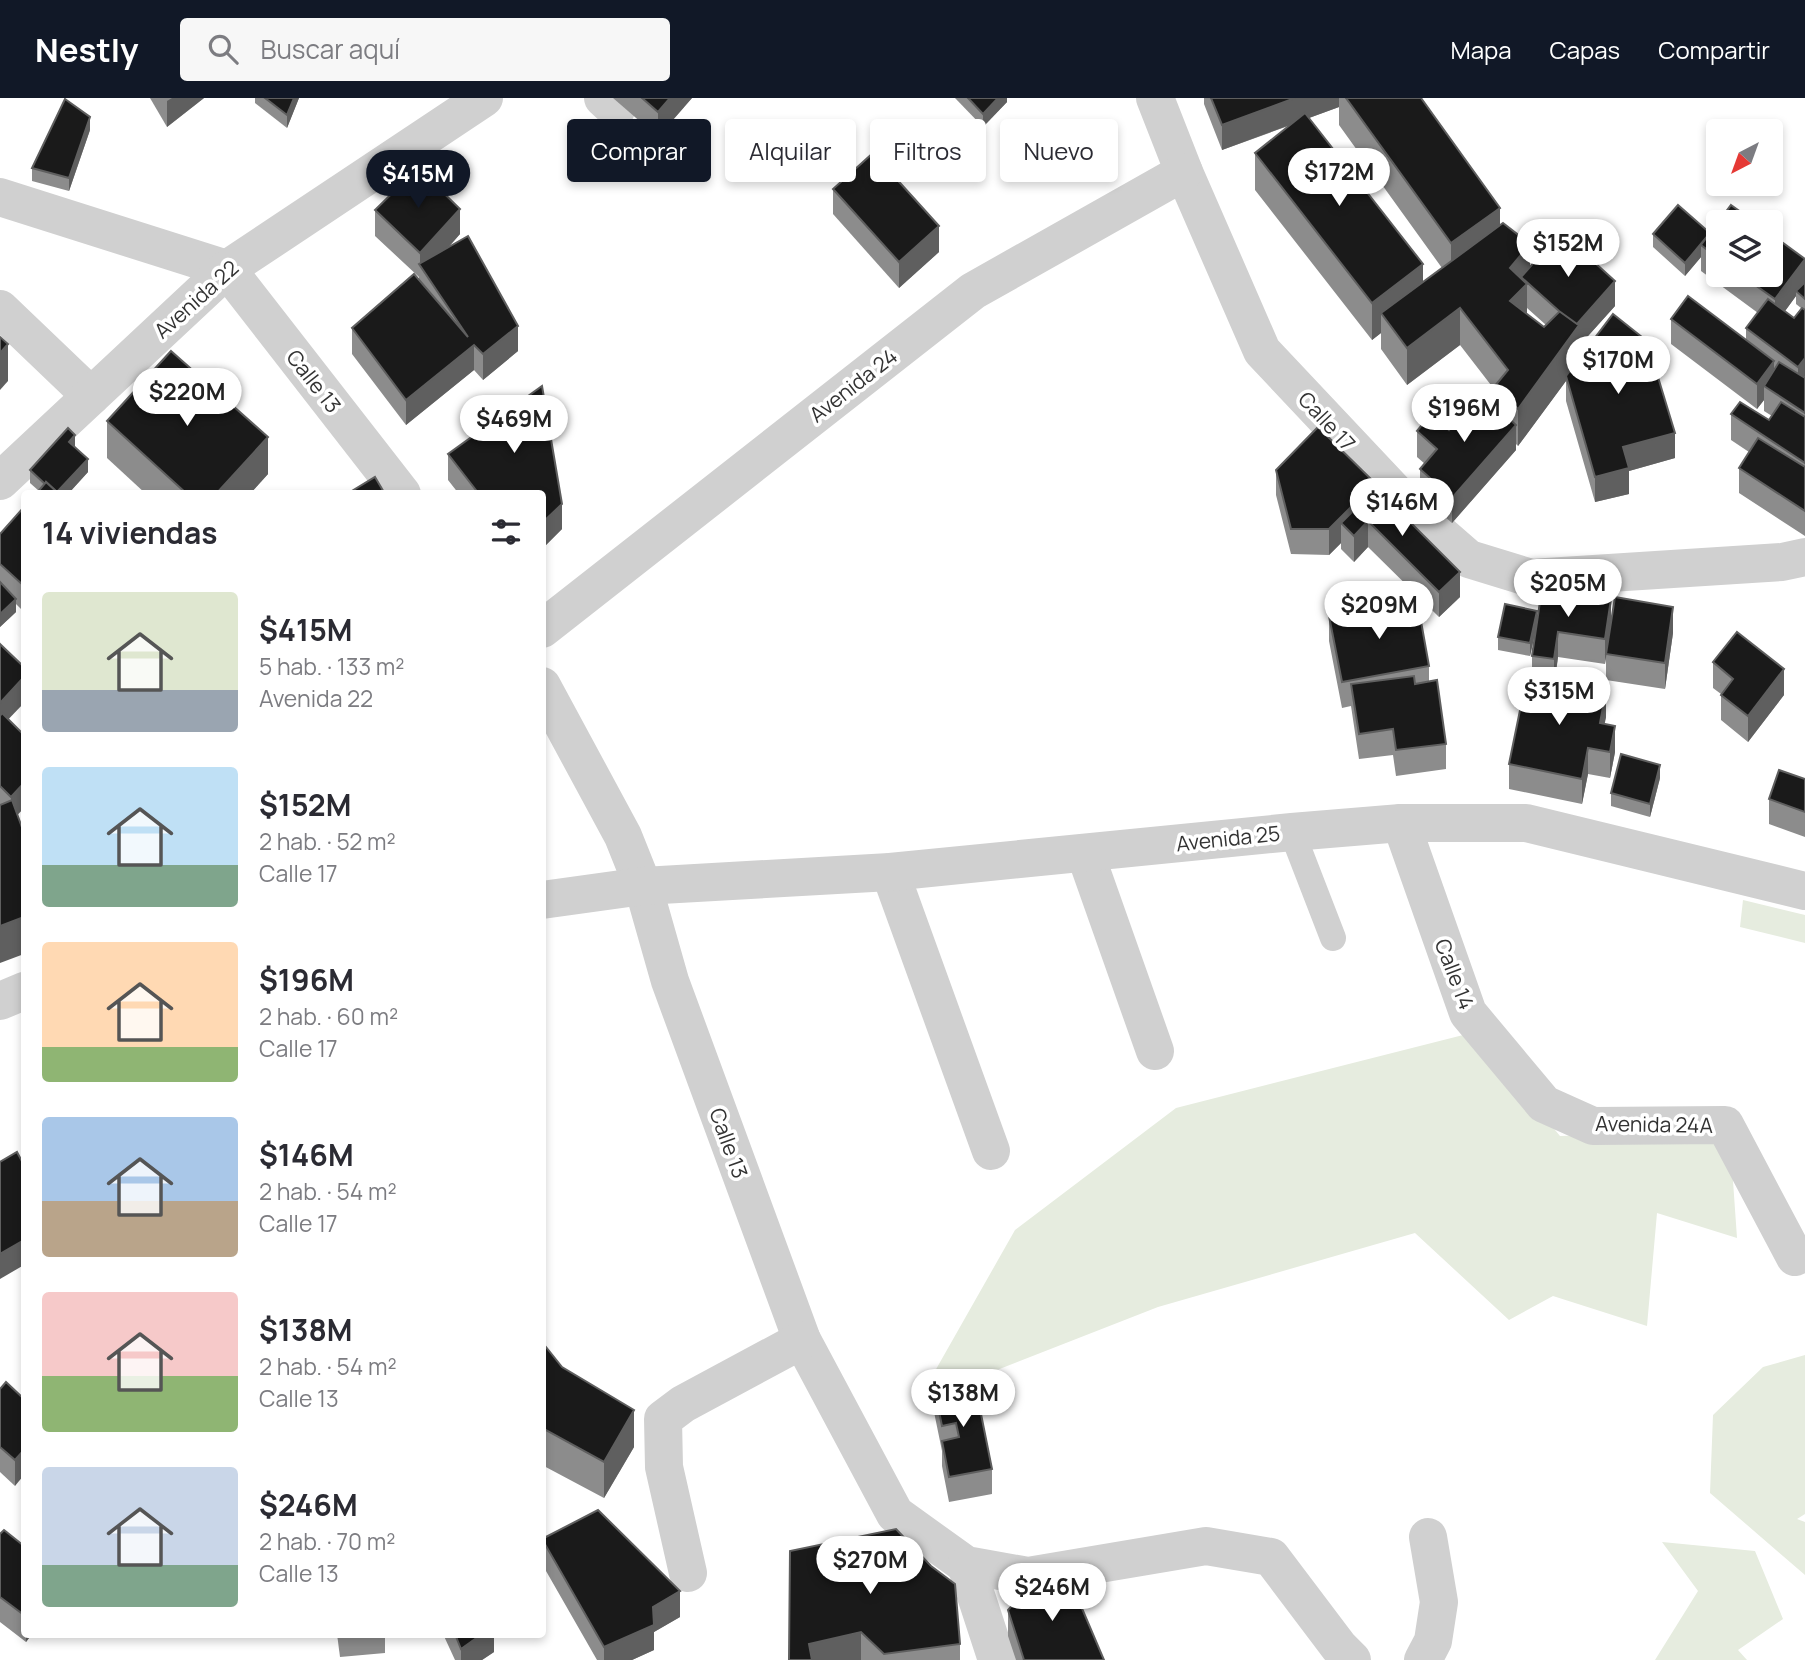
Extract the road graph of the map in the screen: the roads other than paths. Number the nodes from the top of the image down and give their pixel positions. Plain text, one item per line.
1 (484, 98) edge
2 (1155, 98) edge
3 (1184, 172) junction
4 (0, 197) edge
5 (226, 269) junction
6 (0, 309) edge
7 (91, 396) junction
8 (0, 481) edge
9 (399, 490) edge
10 (1805, 556) edge
11 (546, 626) edge
12 (546, 694) edge
13 (1401, 823) junction
14 (1292, 832) junction
15 (1085, 853) junction
16 (890, 872) junction
17 (643, 886) junction
18 (1805, 891) edge
19 (546, 899) edge
20 (1333, 938) dead end
21 (21, 991) edge
22 (0, 1000) edge
23 (1155, 1051) dead end
24 (1544, 1104) joint
25 (991, 1151) dead end
26 (1795, 1257) dead end
27 (802, 1340) junction
28 (1429, 1537) dead end
29 (966, 1565) junction
30 (688, 1573) dead end
31 (997, 1660) edge
32 (1352, 1660) edge
33 (1423, 1660) edge

1 - 5 street, Avenida 22
2 - 3 street, Calle 17
3 - 10 street, Calle 17
3 - 11 street, Avenida 24
4 - 5 street
5 - 7 street, Avenida 22
5 - 9 street, Calle 13
6 - 7 street
7 - 8 street, Avenida 22
12 - 17 street, Calle 13
13 - 14 street, Avenida 25
13 - 18 street, Avenida 25
13 - 24 street, Calle 14
14 - 15 street, Avenida 25
14 - 20 lane
15 - 16 street, Avenida 25
15 - 23 street
16 - 17 street, Avenida 25
16 - 25 street
17 - 19 street, Avenida 25
17 - 27 street, Calle 13
21 - 22 street
24 - 26 street, Avenida 24A
27 - 29 street, Calle 13
27 - 30 street
28 - 33 street
29 - 31 street
29 - 32 street

